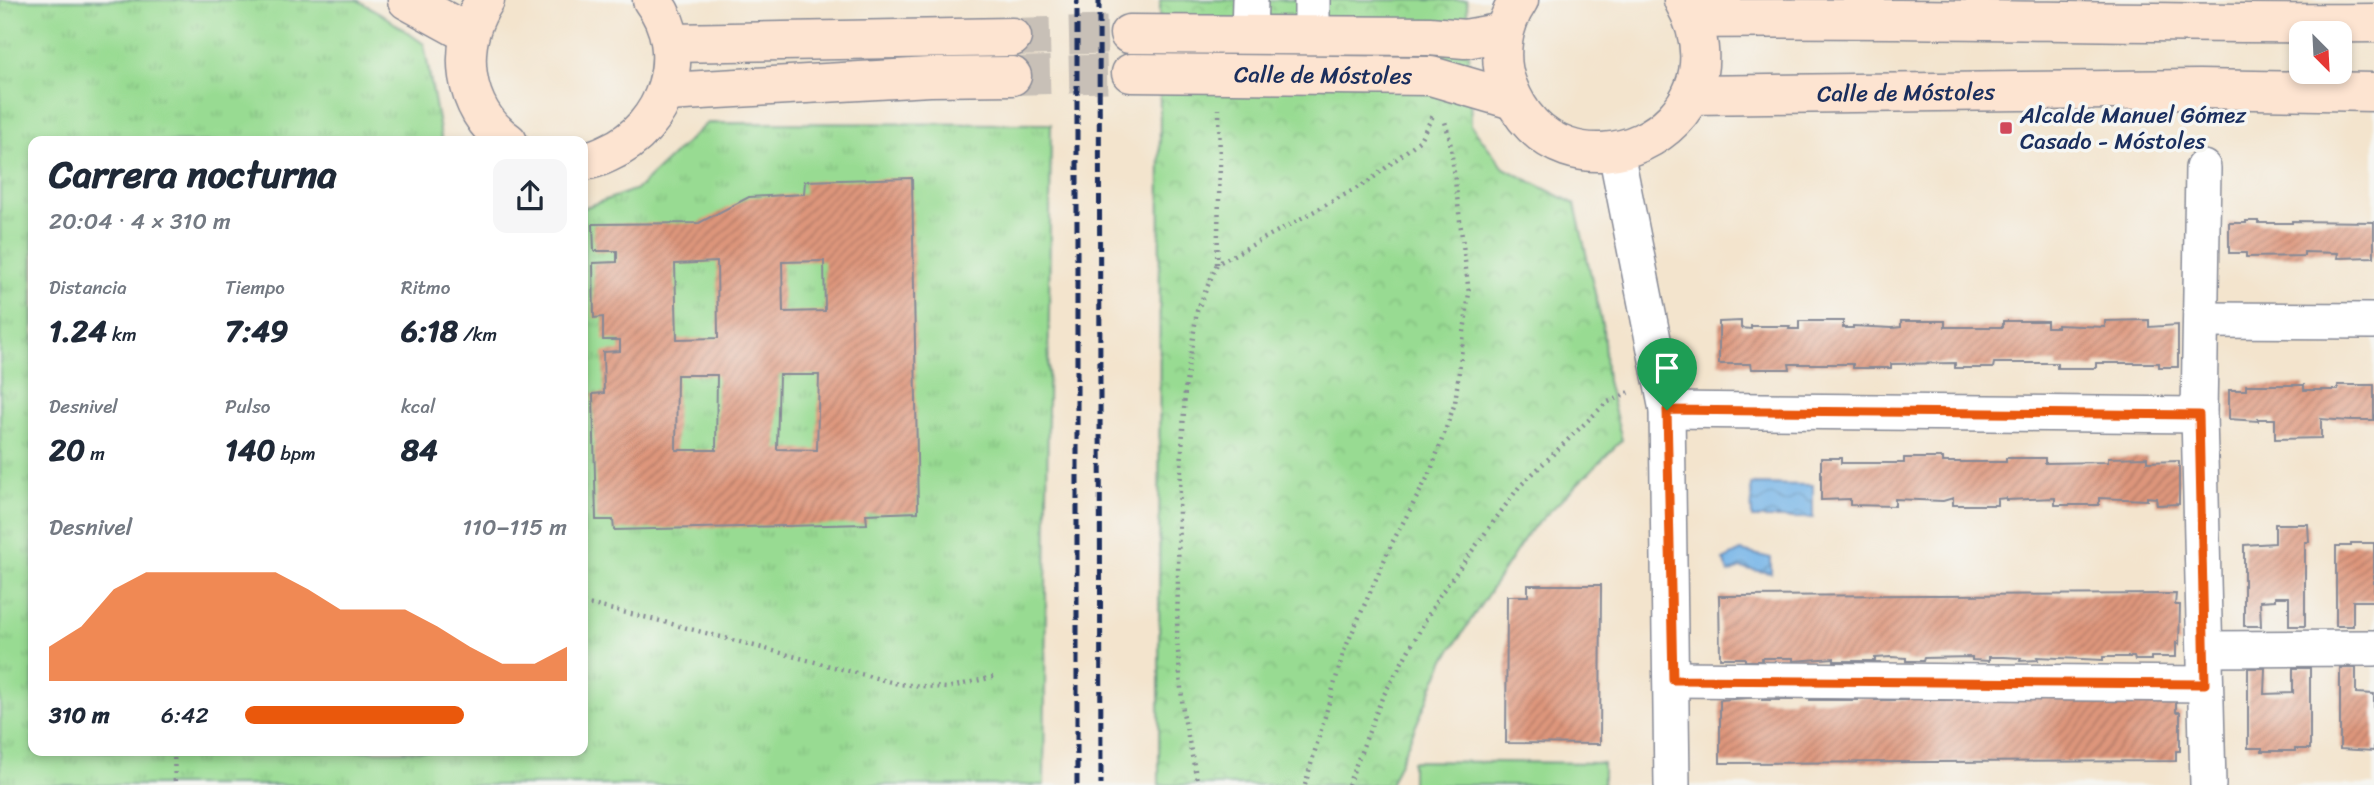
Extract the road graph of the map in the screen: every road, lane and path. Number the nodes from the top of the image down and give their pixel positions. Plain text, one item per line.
1 (407, 0) edge
2 (485, 0) edge
3 (652, 0) edge
4 (1688, 9) edge
5 (1512, 16) edge
6 (1250, 18) edge
7 (1312, 18) edge
8 (2374, 23) edge
9 (469, 34) junction
10 (1129, 34) tunnel mouth
11 (1012, 37) tunnel mouth
12 (671, 43) junction
13 (1131, 73) tunnel mouth
14 (1217, 73) junction
15 (1012, 76) tunnel mouth
16 (667, 92) junction
17 (2374, 92) edge
18 (1691, 95) junction
19 (1513, 100) junction
20 (1439, 103) dead end
21 (500, 136) edge
22 (1450, 140) dead end
23 (1616, 152) junction
24 (588, 160) edge
25 (2203, 168) dead end
26 (1217, 264) junction
27 (2202, 320) junction
28 (2374, 321) edge
29 (1664, 393) junction
30 (2199, 415) junction
31 (588, 605) edge
32 (2374, 648) edge
33 (2206, 649) junction
34 (997, 676) dead end
35 (1673, 680) junction
36 (2205, 684) junction
37 (174, 756) edge
38 (175, 785) edge
39 (1198, 785) edge
40 (1305, 785) edge
41 (1348, 785) edge
42 (1672, 785) edge
43 (2208, 785) edge

1 - 9 main road
2 - 9 main road
3 - 12 main road
4 - 8 main road
4 - 18 main road
5 - 7 main road, Calle de Móstoles
5 - 19 main road
6 - 7 main road, Calle de Móstoles
6 - 10 main road, Calle de Móstoles
9 - 21 main road
11 - 12 main road
12 - 16 main road
13 - 14 main road, Calle de Móstoles
14 - 19 main road, Calle de Móstoles
14 - 26 path
15 - 16 main road
16 - 24 main road
17 - 18 main road, Calle de Móstoles
18 - 23 main road
19 - 23 main road
20 - 26 path
22 - 40 path
23 - 29 street
25 - 27 street
26 - 39 path
27 - 28 street
27 - 30 street
29 - 30 street
29 - 35 street
29 - 41 path
30 - 33 street
31 - 34 path
32 - 33 street
33 - 36 street
35 - 36 street
35 - 42 street
36 - 43 street
37 - 38 path

